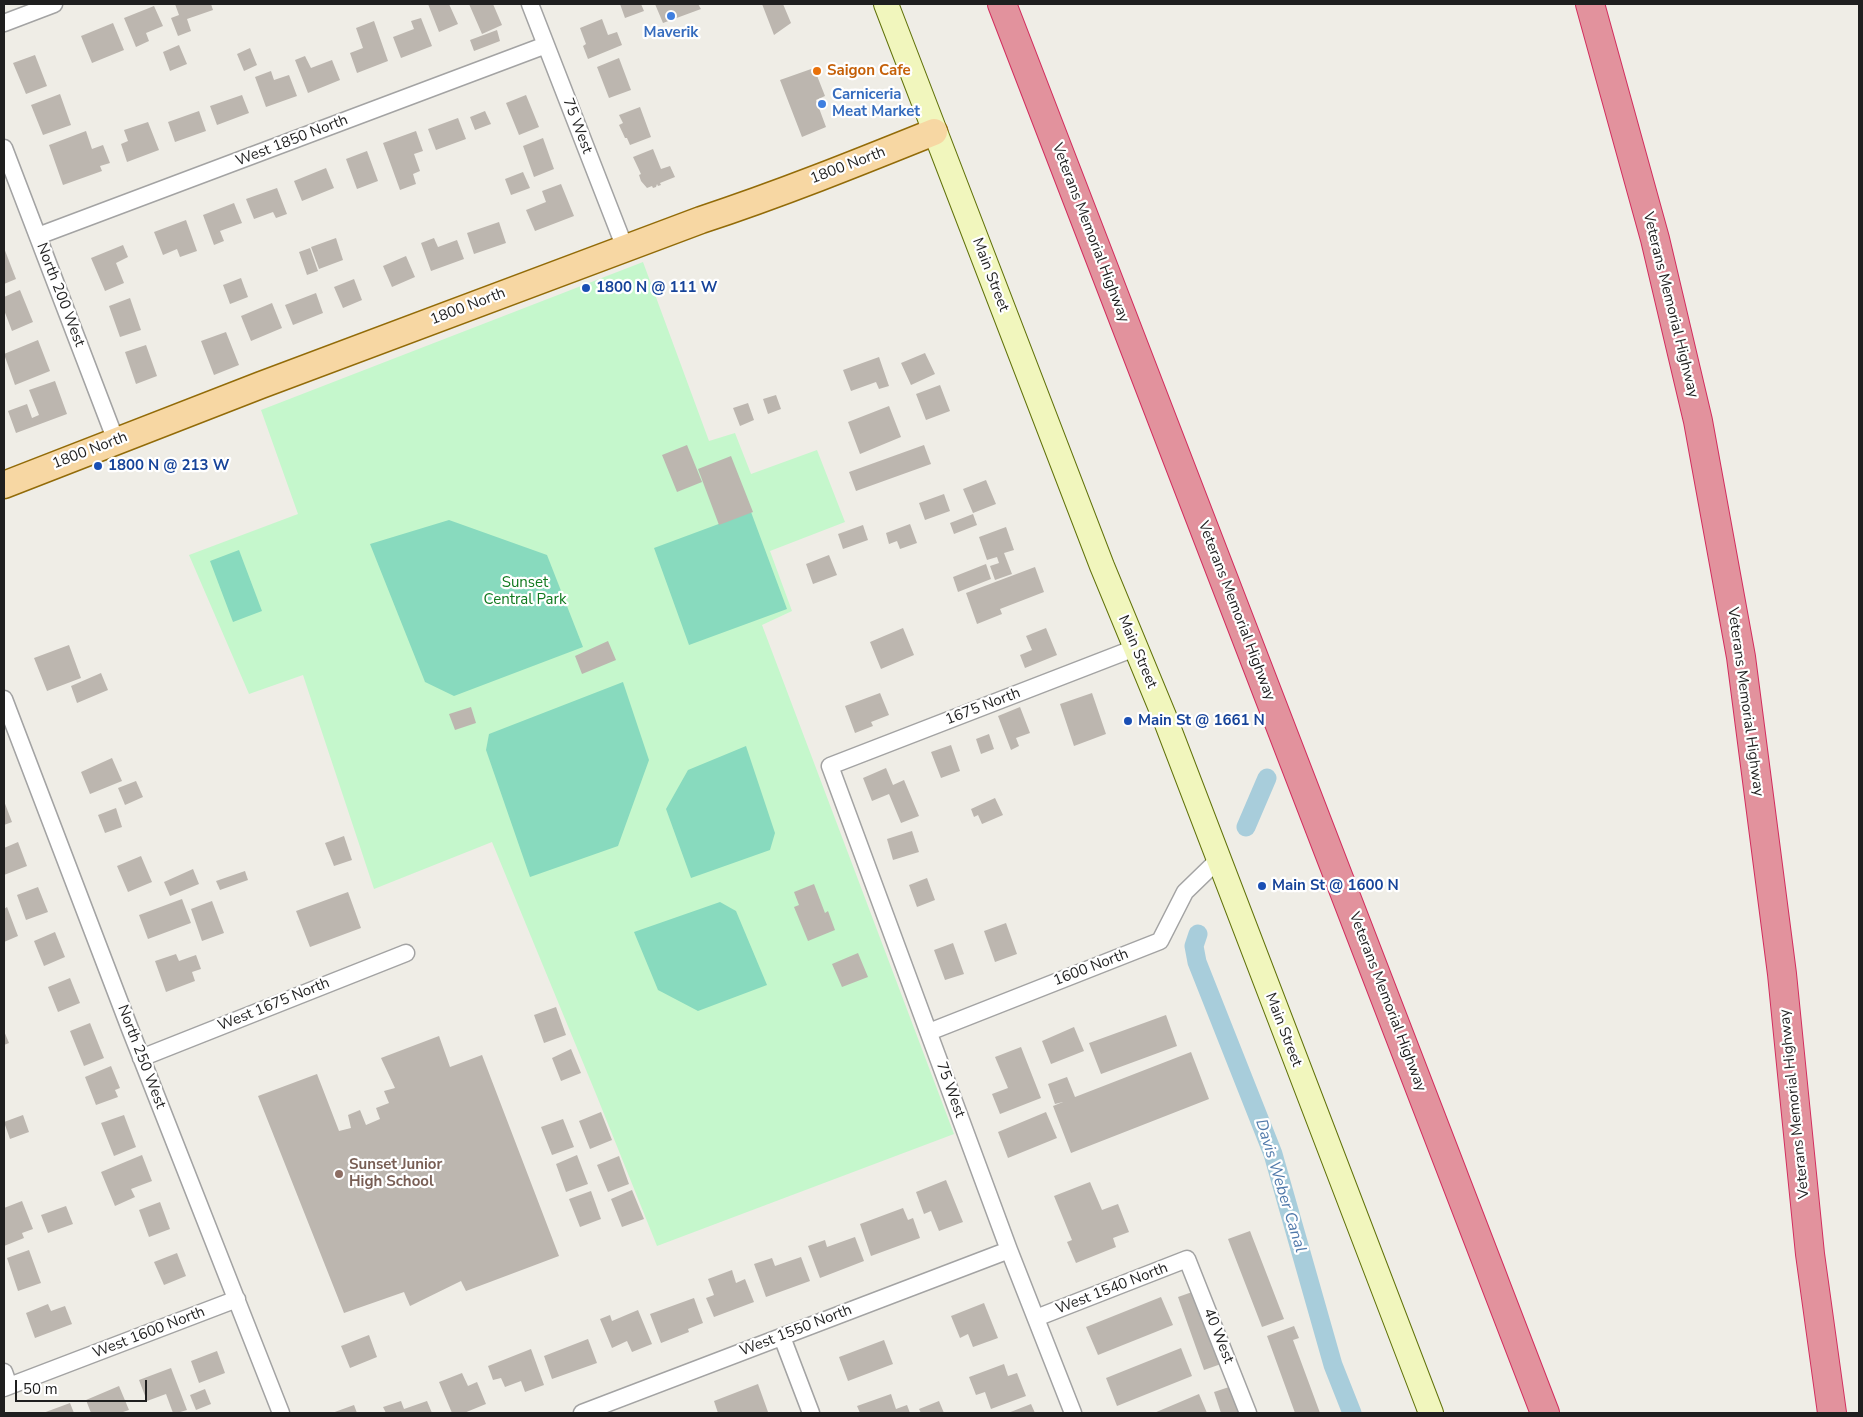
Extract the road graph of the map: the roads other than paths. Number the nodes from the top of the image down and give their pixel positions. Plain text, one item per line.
1 (54, 4) edge
2 (530, 4) edge
3 (886, 4) edge
4 (1002, 4) edge
5 (1590, 4) edge
6 (4, 23) edge
7 (546, 45) junction
8 (934, 132) junction
9 (4, 148) edge
10 (38, 236) junction
11 (625, 248) junction
12 (116, 441) junction
13 (4, 485) edge
14 (1135, 648) junction
15 (4, 699) edge
16 (830, 766) joint
17 (1218, 860) junction
18 (406, 953) dead end
19 (929, 1032) junction
20 (141, 1058) junction
21 (1009, 1250) junction
22 (1188, 1260) joint
23 (237, 1299) junction
24 (1036, 1318) junction
25 (782, 1337) junction
26 (6, 1382) edge
27 (281, 1413) edge
28 (582, 1413) edge
29 (812, 1413) edge
30 (1073, 1413) edge
31 (1248, 1413) edge
32 (1431, 1413) edge
33 (1545, 1413) edge
34 (1832, 1413) edge

1 - 6 street
2 - 7 street, 75 West
3 - 8 main road, Main Street
4 - 33 highway, Veterans Memorial Highway
5 - 34 highway, Veterans Memorial Highway
7 - 10 street, West 1850 North
7 - 11 street, 75 West
8 - 11 main road, 1800 North
8 - 14 main road, Main Street
9 - 10 street, North 200 West
10 - 12 street, North 200 West
11 - 12 main road, 1800 North
12 - 13 main road, 1800 North
14 - 16 street, 1675 North
14 - 17 main road, Main Street
15 - 20 street, North 250 West
16 - 19 street, 75 West
17 - 19 street, 1600 North
17 - 32 main road, Main Street
18 - 20 street, West 1675 North
19 - 21 street, 75 West
20 - 23 street, North 250 West
21 - 24 street, 75 West
21 - 25 street, West 1550 North
22 - 24 street, West 1540 North
22 - 31 street, 40 West
23 - 26 street, West 1600 North
23 - 27 street, North 250 West
24 - 30 street, 75 West
25 - 28 street, West 1550 North
25 - 29 street

